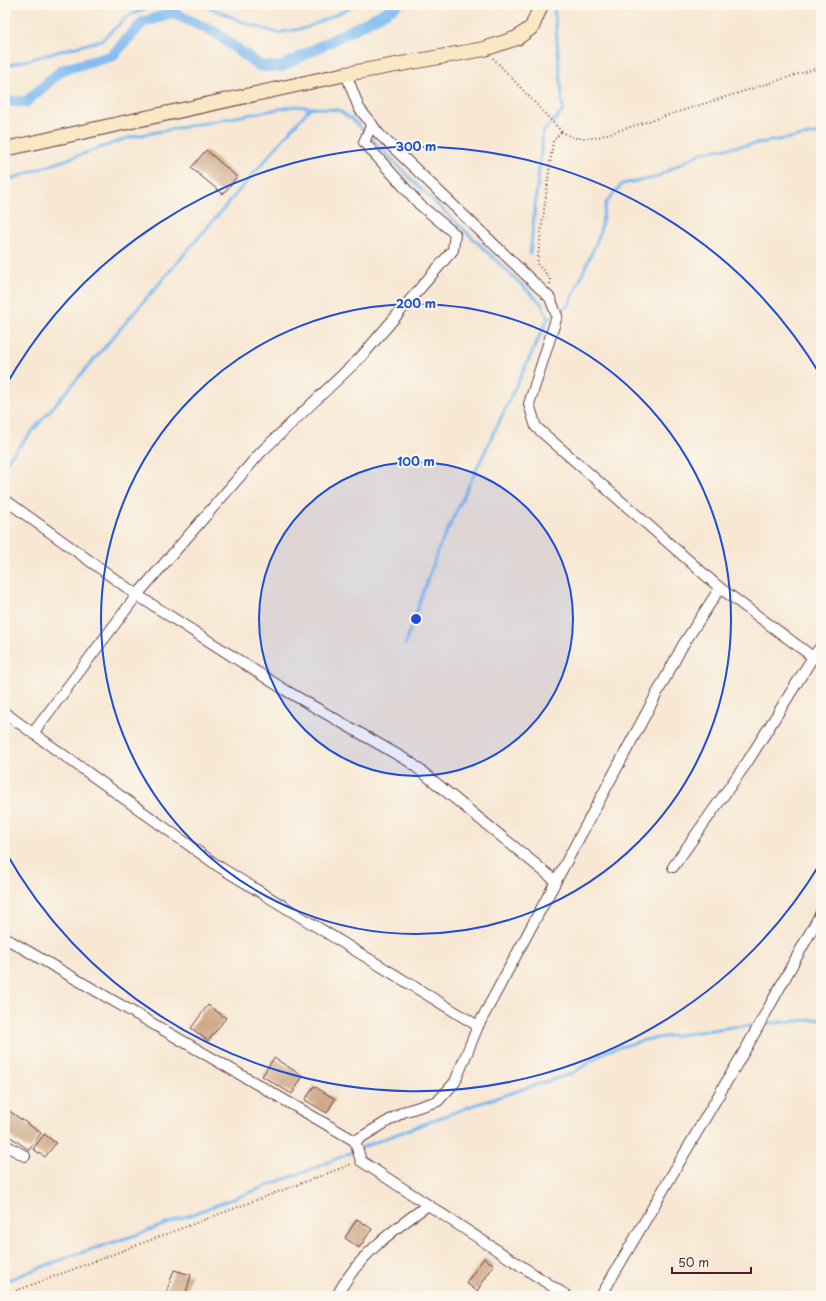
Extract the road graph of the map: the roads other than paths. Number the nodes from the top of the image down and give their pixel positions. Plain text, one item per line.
1 (541, 5) edge
2 (346, 74) junction
3 (372, 124) junction
4 (5, 149) edge
5 (8, 502) dead end
6 (720, 588) junction
7 (137, 595) junction
8 (821, 646) edge
9 (813, 657) junction
10 (5, 713) edge
11 (33, 733) junction
12 (673, 867) dead end
13 (556, 881) junction
14 (821, 913) edge
15 (5, 938) edge
16 (478, 1026) junction
17 (355, 1141) junction
18 (5, 1145) edge
19 (25, 1156) dead end
20 (428, 1205) junction
21 (603, 1293) edge
22 (337, 1296) edge
23 (567, 1296) edge
24 (616, 1296) edge

1 - 2 street
2 - 3 street
2 - 4 street
3 - 6 street
3 - 7 street
5 - 7 street
6 - 9 street
6 - 13 street
7 - 11 street
7 - 13 street
8 - 9 street
9 - 12 street
10 - 11 street
11 - 16 street
13 - 16 street
14 - 21 street
15 - 17 street
16 - 17 street
17 - 20 street
18 - 19 street
20 - 22 street
20 - 23 street
21 - 24 lane

